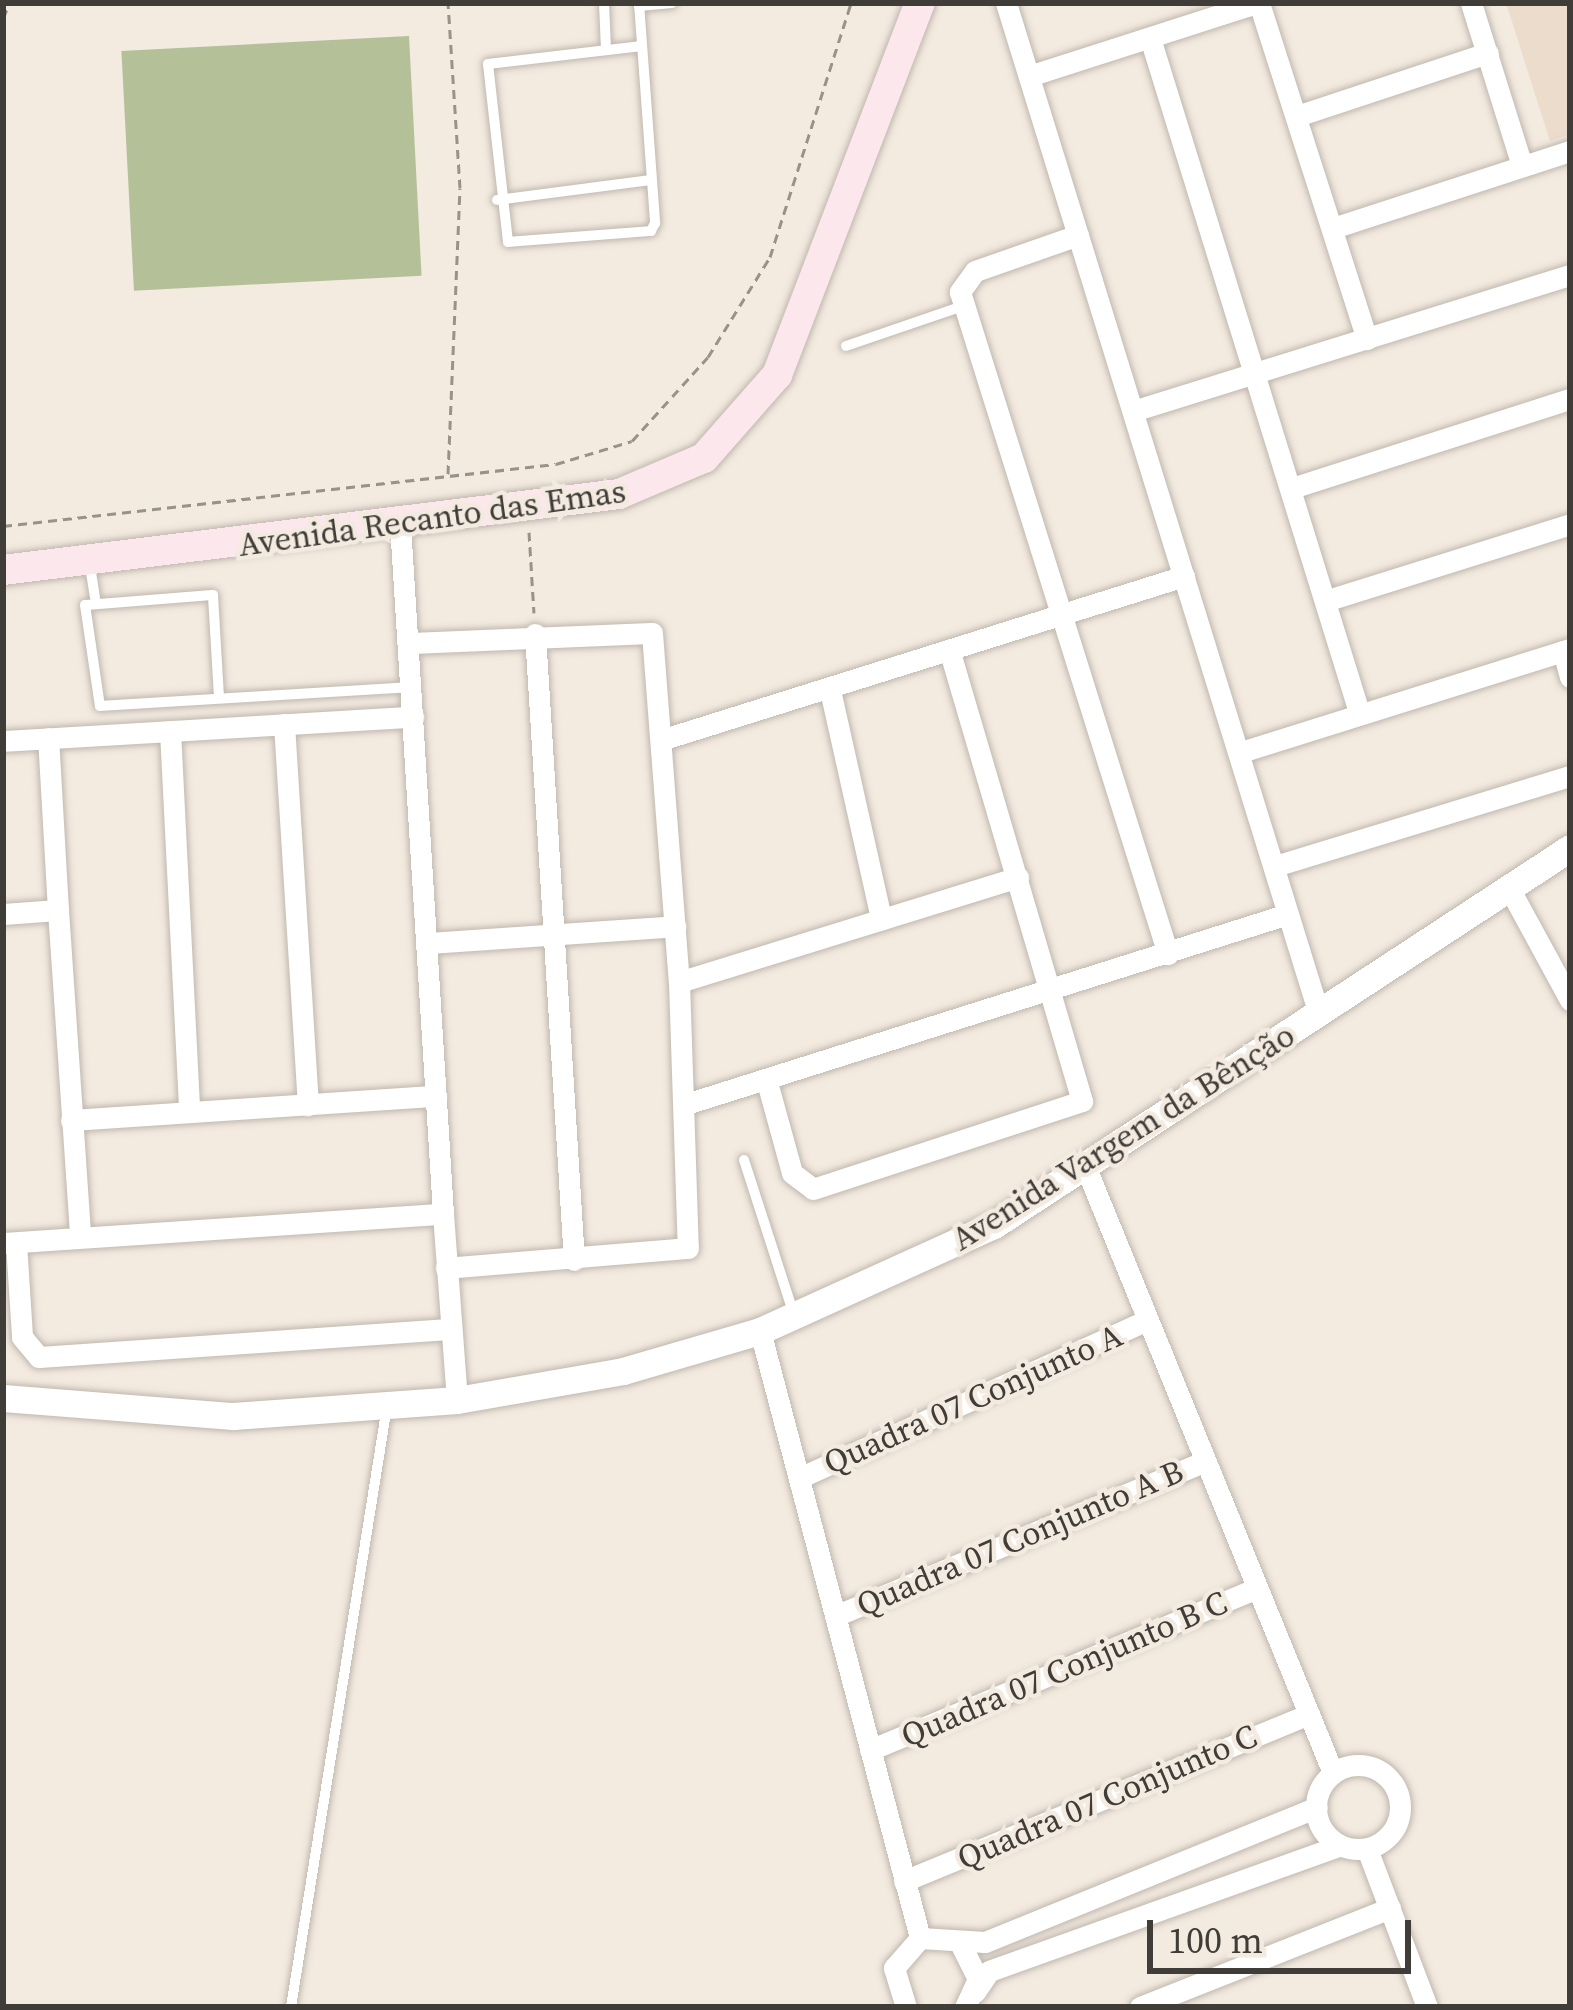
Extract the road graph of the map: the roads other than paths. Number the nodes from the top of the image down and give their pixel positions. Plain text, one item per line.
1 (604, 3) edge
2 (672, 3) edge
3 (920, 3) edge
4 (1006, 3) edge
5 (1258, 3) edge
6 (1472, 3) edge
7 (639, 4) edge
8 (1150, 38) junction
9 (642, 46) junction
10 (606, 50) junction
11 (1488, 53) junction
12 (1029, 76) junction
13 (1297, 116) junction
14 (1570, 151) edge
15 (1522, 166) junction
16 (652, 180) junction
17 (497, 200) junction
18 (1333, 228) junction
19 (1078, 235) junction
20 (1570, 275) edge
21 (963, 306) junction
22 (1367, 339) junction
23 (846, 346) dead end
24 (1254, 376) junction
25 (1570, 399) edge
26 (1133, 411) junction
27 (1292, 488) junction
28 (400, 524) junction
29 (1570, 524) edge
30 (90, 566) junction
31 (3, 570) edge
32 (1184, 576) junction
33 (95, 598) junction
34 (1325, 601) junction
35 (1063, 615) junction
36 (535, 634) junction
37 (410, 643) junction
38 (1566, 650) edge
39 (950, 652) junction
40 (1570, 677) edge
41 (411, 686) junction
42 (830, 690) junction
43 (219, 697) junction
44 (1359, 712) junction
45 (413, 717) junction
46 (284, 724) junction
47 (170, 731) junction
48 (48, 738) junction
49 (664, 739) junction
50 (3, 741) edge
51 (1241, 752) junction
52 (1570, 776) edge
53 (1570, 848) edge
54 (1275, 866) junction
55 (1018, 877) junction
56 (1509, 888) junction
57 (58, 910) junction
58 (3, 914) edge
59 (1288, 914) junction
60 (880, 919) junction
61 (675, 926) junction
62 (555, 935) junction
63 (428, 943) junction
64 (1168, 954) junction
65 (679, 982) junction
66 (1055, 992) junction
67 (1570, 1000) edge
68 (1319, 1014) junction
69 (767, 1082) junction
70 (436, 1096) junction
71 (686, 1104) junction
72 (308, 1105) junction
73 (190, 1111) junction
74 (71, 1120) junction
75 (744, 1160) dead end
76 (1086, 1168) junction
77 (443, 1214) junction
78 (80, 1236) junction
79 (10, 1243) edge
80 (574, 1260) junction
81 (446, 1268) junction
82 (795, 1318) junction
83 (1148, 1320) junction
84 (448, 1329) junction
85 (760, 1330) junction
86 (3, 1398) edge
87 (457, 1400) junction
88 (387, 1405) junction
89 (1205, 1461) junction
90 (799, 1478) junction
91 (1257, 1588) junction
92 (835, 1616) junction
93 (1309, 1714) junction
94 (870, 1750) junction
95 (1333, 1773) junction
96 (1316, 1807) junction
97 (1340, 1845) junction
98 (1367, 1849) junction
99 (904, 1881) junction
100 (1390, 1908) junction
101 (920, 1938) junction
102 (960, 1943) junction
103 (970, 2000) edge
104 (291, 2007) edge
105 (906, 2007) edge
106 (1140, 2007) edge
107 (1427, 2007) edge

1 - 10 lane
2 - 7 lane
3 - 28 main road, Avenida Recanto das Emas
4 - 12 street
5 - 8 street
5 - 13 street
6 - 11 street
7 - 9 lane
8 - 12 street
8 - 24 street
9 - 10 lane
9 - 16 lane
10 - 17 lane
11 - 13 street
11 - 15 street
12 - 19 street
13 - 18 street
14 - 15 street
15 - 18 street
16 - 17 lane
16 - 17 lane
18 - 22 street
19 - 21 street
19 - 26 street
20 - 22 street
21 - 23 lane
21 - 35 street
22 - 24 street
24 - 26 street
24 - 27 street
25 - 27 street
26 - 32 street
27 - 34 street
28 - 30 main road, Avenida Recanto das Emas
28 - 37 street
29 - 34 street
30 - 31 main road, Avenida Recanto das Emas
30 - 33 lane
32 - 35 street
32 - 51 street
33 - 43 lane
33 - 43 lane
34 - 44 street
35 - 39 street
35 - 64 street
36 - 37 street
36 - 49 street
36 - 62 street
37 - 41 street
38 - 40 street
38 - 44 street
39 - 42 street
39 - 55 street
41 - 43 lane
41 - 45 street
42 - 49 street
42 - 60 street
44 - 51 street
45 - 46 street
45 - 63 street
46 - 47 street
46 - 72 street
47 - 48 street
47 - 73 street
48 - 50 street
48 - 57 street
49 - 61 street
51 - 54 street
52 - 54 street
53 - 56 street, Avenida Vargem da Bênção
54 - 59 street
55 - 60 street
55 - 66 street
56 - 67 street
56 - 68 street, Avenida Vargem da Bênção
57 - 58 street
57 - 74 street
59 - 64 street
59 - 68 street
60 - 65 street
61 - 62 street
61 - 65 street
62 - 63 street
62 - 80 street
63 - 70 street
64 - 66 street
65 - 71 street
66 - 69 street
66 - 69 street
68 - 76 street, Avenida Vargem da Bênção
69 - 71 street
70 - 72 street
70 - 77 street
71 - 80 street
72 - 73 street
73 - 74 street
74 - 78 street
75 - 82 lane
76 - 82 street, Avenida Vargem da Bênção
76 - 83 street
77 - 78 street
77 - 81 street
78 - 79 street
79 - 84 street
80 - 81 street
81 - 84 street
82 - 85 street, Avenida Vargem da Bênção
83 - 89 street
83 - 90 street, Quadra 07 Conjunto A
84 - 87 street
85 - 87 street, Avenida Vargem da Bênção
85 - 90 street
86 - 88 street, Avenida Vargem da Bênção
87 - 88 street, Avenida Vargem da Bênção
88 - 104 lane
89 - 91 street
89 - 92 street, Quadra 07 Conjunto A B
90 - 92 street
91 - 93 street
91 - 94 street, Quadra 07 Conjunto B C
92 - 94 street
93 - 95 street
93 - 99 street, Quadra 07 Conjunto C
94 - 99 street
95 - 96 street
95 - 98 street
96 - 97 street
96 - 102 street
97 - 98 street
97 - 103 street
98 - 100 street
99 - 101 street
100 - 106 street
100 - 107 street
101 - 102 street
101 - 105 street
102 - 103 street

